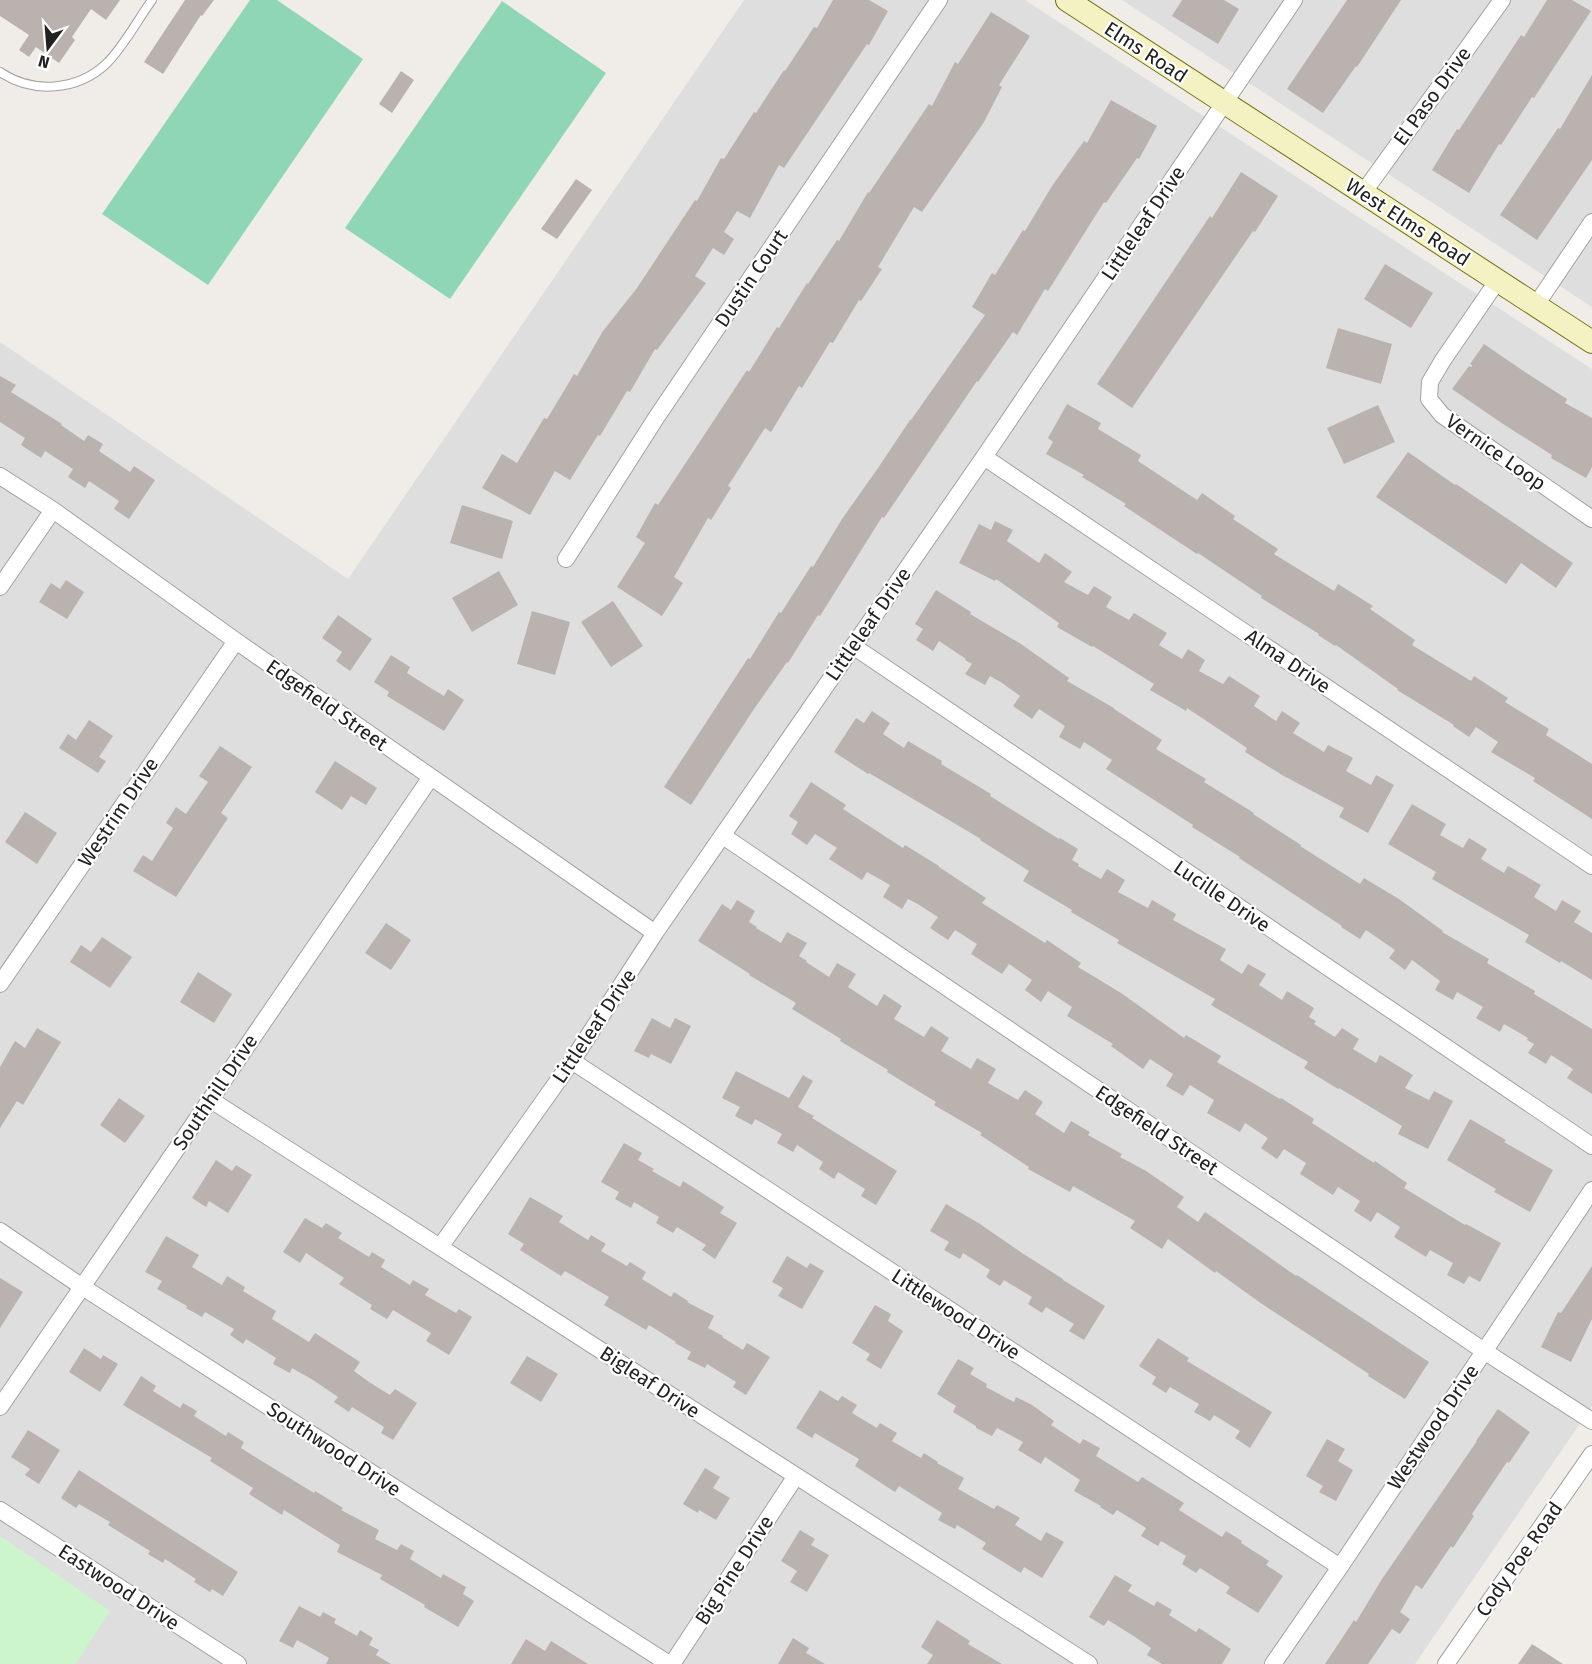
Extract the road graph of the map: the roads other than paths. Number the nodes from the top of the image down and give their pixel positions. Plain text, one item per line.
1 (152, 0) edge
2 (939, 0) edge
3 (1067, 0) edge
4 (1294, 0) edge
5 (1502, 0) edge
6 (0, 72) edge
7 (1224, 103) junction
8 (1363, 193) junction
9 (1592, 222) edge
10 (1498, 280) junction
11 (1536, 305) junction
12 (1592, 342) edge
13 (984, 457) junction
14 (0, 476) edge
15 (53, 510) junction
16 (1592, 519) edge
17 (566, 559) dead end
18 (0, 587) edge
19 (236, 641) junction
20 (853, 646) junction
21 (431, 777) junction
22 (723, 836) junction
23 (1592, 866) edge
24 (655, 933) junction
25 (0, 984) edge
26 (572, 1061) junction
27 (211, 1100) junction
28 (1592, 1146) edge
29 (1592, 1190) edge
30 (0, 1231) edge
31 (440, 1247) junction
32 (81, 1286) junction
33 (1484, 1352) junction
34 (0, 1407) edge
35 (1592, 1421) edge
36 (1592, 1454) edge
37 (796, 1476) junction
38 (0, 1510) edge
39 (1340, 1567) junction
40 (238, 1664) edge
41 (670, 1664) edge
42 (1089, 1664) edge
43 (1274, 1664) edge
44 (1446, 1664) edge

1 - 6 lane
2 - 17 street, Dustin Court
3 - 7 main road, Elms Road
4 - 7 street, Littleleaf Drive
5 - 8 street, El Paso Drive
7 - 8 main road, West Elms Road
7 - 13 street, Littleleaf Drive
8 - 10 main road, West Elms Road
9 - 11 street
10 - 11 main road, West Elms Road
10 - 16 street, Vernice Loop
11 - 12 main road, West Elms Road
13 - 20 street, Littleleaf Drive
13 - 23 street, Alma Drive
14 - 15 street, Edgefield Street
15 - 18 street
15 - 19 street, Edgefield Street
19 - 21 street, Edgefield Street
19 - 25 street, Westrim Drive
20 - 22 street, Littleleaf Drive
20 - 28 street, Lucille Drive
21 - 24 street, Edgefield Street
21 - 27 street, Southhill Drive
22 - 24 street, Littleleaf Drive
22 - 33 street, Edgefield Street
24 - 26 street, Littleleaf Drive
26 - 31 street, Littleleaf Drive
26 - 39 street, Littlewood Drive
27 - 31 street, Bigleaf Drive
27 - 32 street, Southhill Drive
29 - 33 street, Westwood Drive
30 - 32 street, Southwood Drive
31 - 37 street, Bigleaf Drive
32 - 34 street, Southhill Drive
32 - 41 street, Southwood Drive
33 - 35 street, Edgefield Street
33 - 39 street, Westwood Drive
36 - 44 street, Cody Poe Road
37 - 41 street, Big Pine Drive
37 - 42 street, Bigleaf Drive
38 - 40 street, Eastwood Drive
39 - 43 street, Westwood Drive

